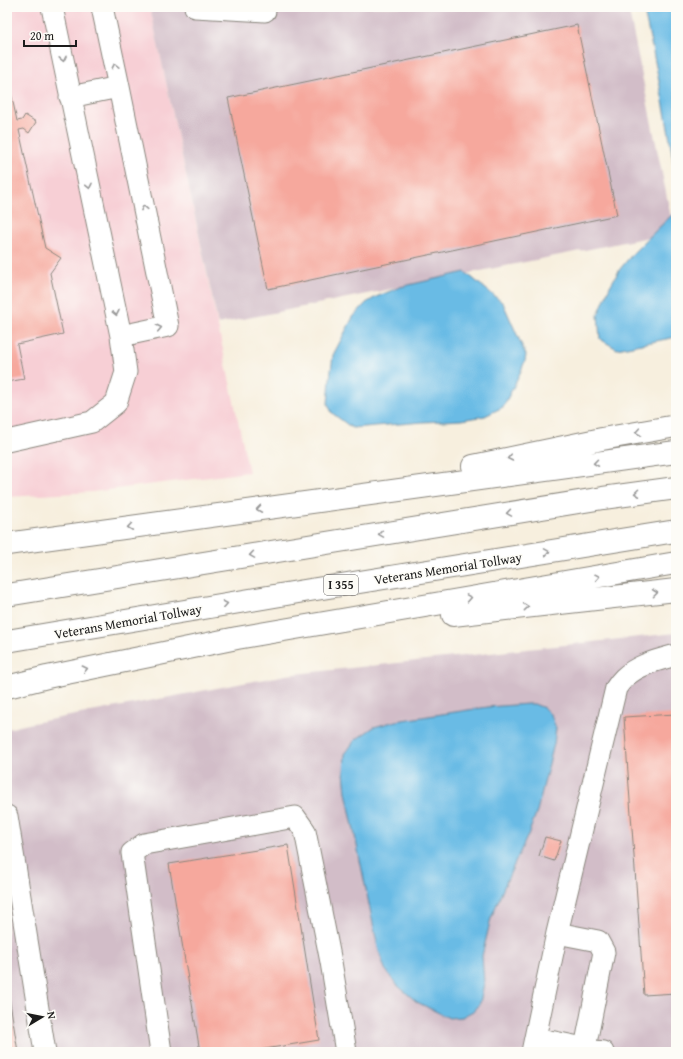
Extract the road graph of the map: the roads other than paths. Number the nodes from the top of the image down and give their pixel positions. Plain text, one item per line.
1 (52, 7) edge
2 (102, 7) edge
3 (195, 7) edge
4 (265, 10) dead end
5 (119, 87) junction
6 (70, 97) junction
7 (120, 336) junction
8 (676, 426) edge
9 (7, 441) edge
10 (676, 452) edge
11 (676, 488) edge
12 (293, 504) junction
13 (676, 531) edge
14 (7, 544) edge
15 (676, 563) edge
16 (676, 590) edge
17 (7, 595) edge
18 (237, 638) junction
19 (7, 641) edge
20 (676, 655) edge
21 (7, 687) edge
22 (7, 816) edge
23 (557, 933) junction
24 (533, 1045) edge
25 (594, 1050) edge
26 (45, 1052) edge
27 (161, 1052) edge
28 (346, 1052) edge

1 -> 6 lane
5 -> 2 lane
3 - 4 lane
5 - 6 lane
7 -> 5 lane
6 -> 7 lane
7 - 9 lane
8 -> 12 highway
10 -> 12 highway
11 -> 17 highway
12 -> 14 highway
19 -> 13 highway, Veterans Memorial Tollway / I 355
18 -> 15 highway
18 -> 16 highway
21 -> 18 highway
20 - 23 lane
22 - 26 lane
23 - 24 lane
23 - 25 lane
24 - 25 lane
27 - 28 lane

